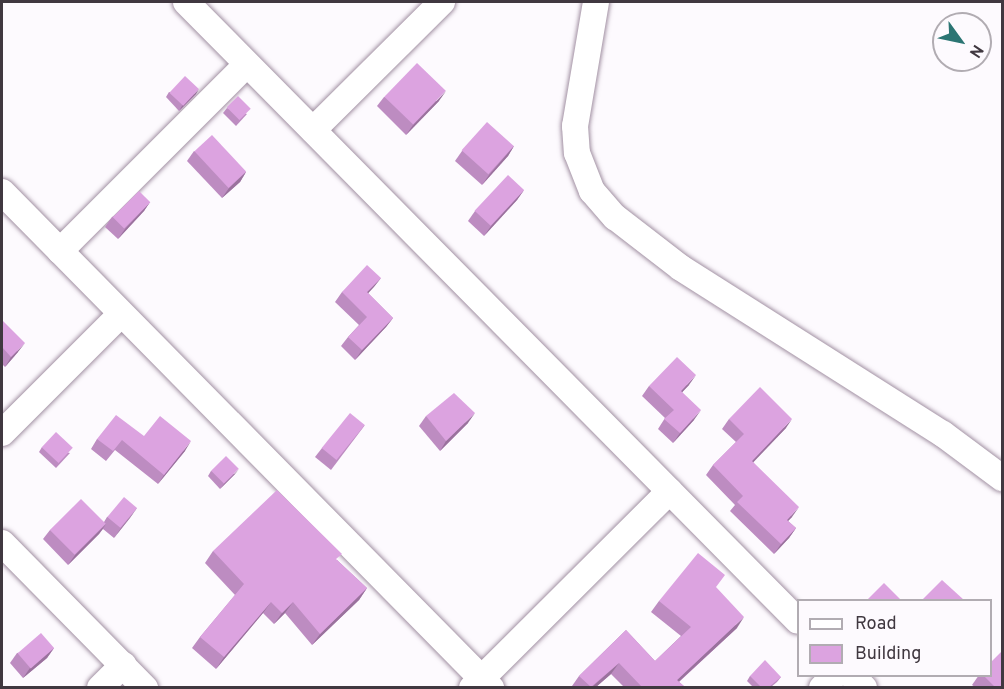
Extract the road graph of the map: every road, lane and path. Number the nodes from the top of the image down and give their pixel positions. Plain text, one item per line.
1 (186, 2) edge
2 (441, 2) edge
3 (596, 2) edge
4 (247, 64) junction
5 (313, 130) junction
6 (2, 192) edge
7 (60, 251) junction
8 (121, 314) junction
9 (2, 433) edge
10 (1000, 470) edge
11 (670, 491) junction
12 (2, 543) edge
13 (797, 620) edge
14 (123, 665) junction
15 (482, 684) edge
16 (100, 687) edge
17 (145, 687) edge

1 - 4 street
2 - 5 street
3 - 10 street
4 - 5 street
4 - 7 street
5 - 11 street
6 - 7 street
7 - 8 street
8 - 9 street
8 - 15 street
11 - 13 street
11 - 15 street
12 - 14 street
14 - 16 street
14 - 17 street

